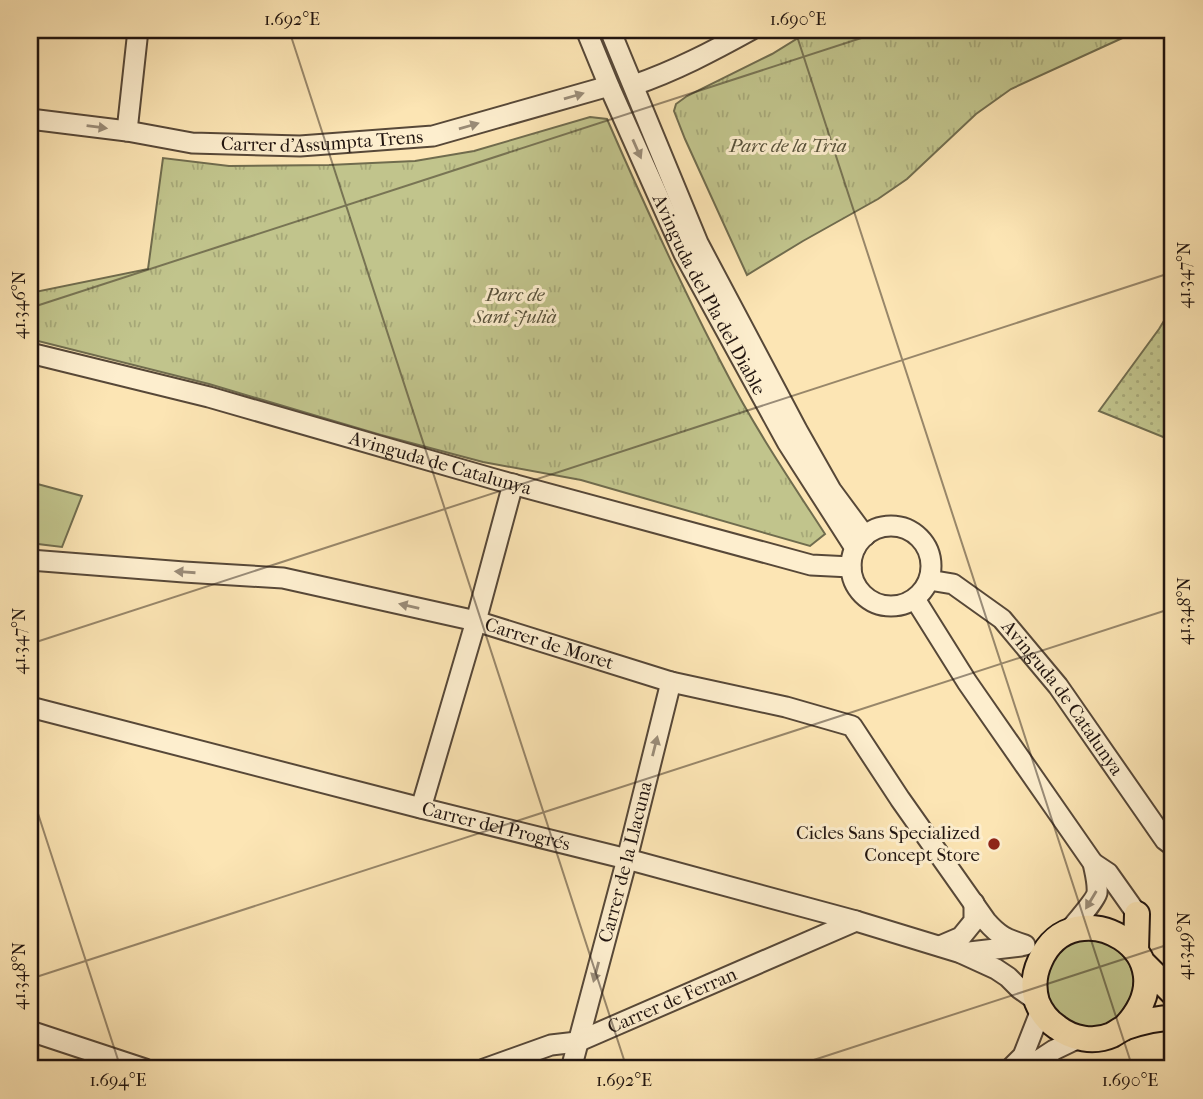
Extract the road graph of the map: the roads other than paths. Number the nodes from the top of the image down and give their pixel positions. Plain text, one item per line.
1 (138, 30) edge
2 (586, 30) edge
3 (610, 30) edge
4 (751, 30) edge
5 (634, 85) junction
6 (609, 86) junction
7 (30, 119) edge
8 (127, 131) junction
9 (30, 353) edge
10 (513, 484) junction
11 (857, 550) junction
12 (30, 560) edge
13 (929, 580) junction
14 (915, 599) junction
15 (476, 621) junction
16 (671, 682) junction
17 (30, 707) edge
18 (421, 808) junction
19 (1173, 846) edge
20 (626, 859) junction
21 (1093, 863) junction
22 (974, 903) junction
23 (1137, 914) joint
24 (856, 921) junction
25 (1061, 936) junction
26 (1025, 945) junction
27 (940, 946) junction
28 (961, 953) junction
29 (1139, 957) junction
30 (1173, 993) edge
31 (1039, 1006) junction
32 (1173, 1018) edge
33 (1124, 1028) junction
34 (30, 1031) edge
35 (1079, 1038) junction
36 (577, 1042) junction
37 (145, 1069) edge
38 (484, 1069) edge
39 (571, 1069) edge
40 (1010, 1069) edge
41 (1025, 1069) edge

1 - 8 street
2 - 6 street, Avinguda del Pla del Diable
3 - 5 street, Avinguda del Pla del Diable
4 - 5 street
5 - 11 street, Avinguda del Pla del Diable
8 -> 6 street, Carrer d'Assumpta Trens
6 -> 11 street, Avinguda del Pla del Diable
7 -> 8 street, Carrer d'Assumpta Trens
9 - 10 street, Avinguda de Catalunya
10 - 11 street, Avinguda de Catalunya
10 - 15 street
11 - 13 street
11 - 14 street
15 -> 12 street, Carrer de Moret
13 - 14 street
13 - 19 street, Avinguda de Catalunya
14 - 21 street
15 - 16 street, Carrer de Moret
15 - 18 street
20 -> 16 street, Carrer de la Llacuna
16 - 22 street, Carrer de Moret
17 - 18 street, Carrer del Progrés
18 - 20 street, Carrer del Progrés
20 - 24 street, Carrer del Progrés
20 -> 36 street, Carrer de la Llacuna
21 - 23 street
21 -> 25 street
22 - 26 street, Carrer de Moret
22 - 27 street
23 - 29 main road
24 - 27 street, Carrer del Progrés
24 - 36 street, Carrer de Ferran
25 - 26 street, Carrer del Progrés
25 - 29 main road
25 - 31 main road
26 - 28 street, Carrer del Progrés
27 - 28 street, Carrer del Progrés
28 - 31 street, Carrer del Progrés
29 - 30 main road
29 - 33 main road
31 - 35 main road
31 - 40 street
32 - 33 main road
33 - 35 main road
34 - 37 street
35 - 41 street
36 - 38 street, Carrer de Ferran
36 - 39 street, Carrer de la Llacuna

